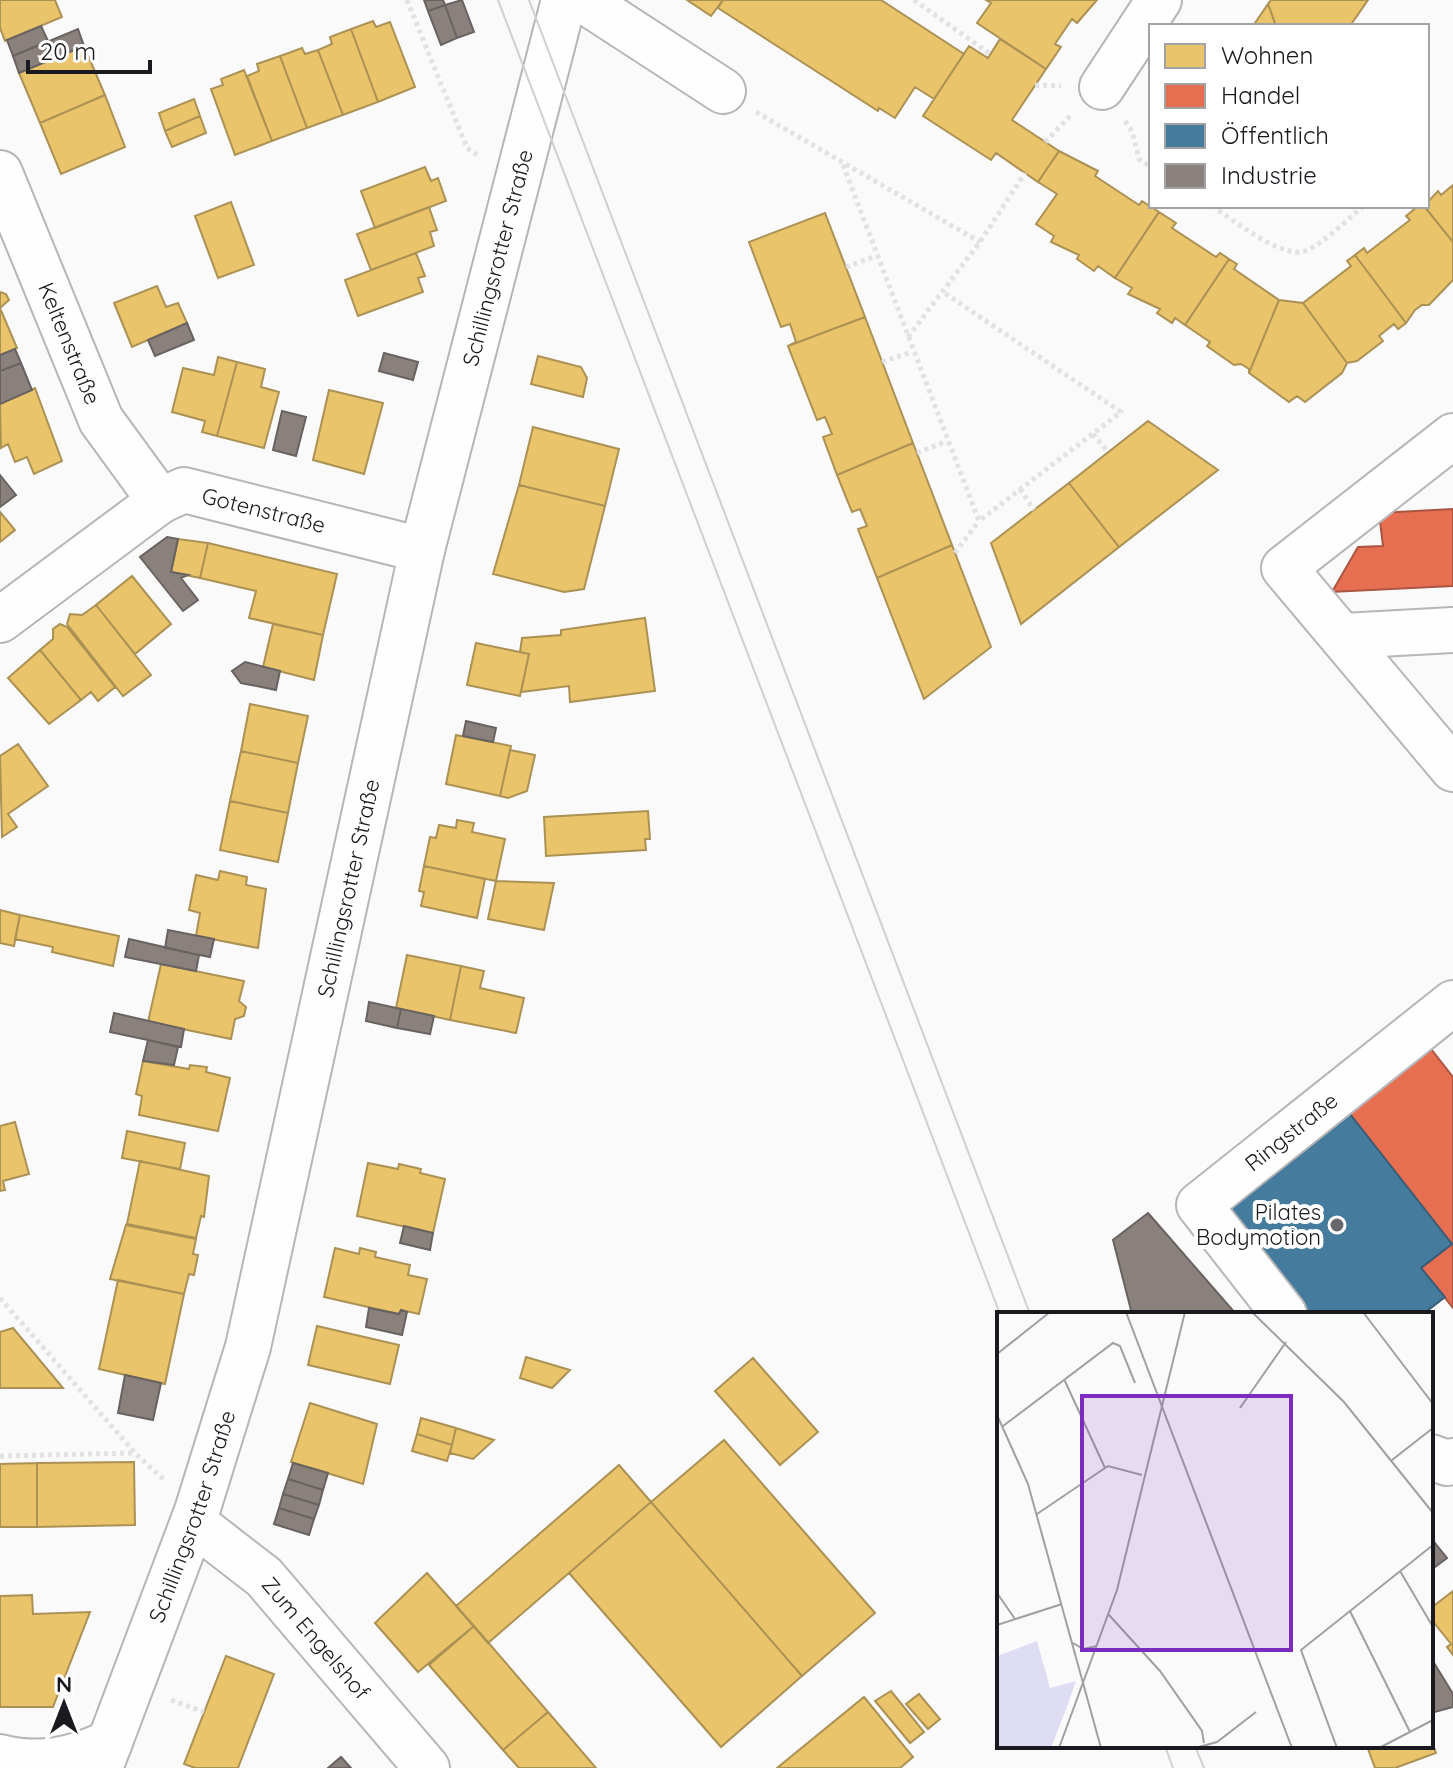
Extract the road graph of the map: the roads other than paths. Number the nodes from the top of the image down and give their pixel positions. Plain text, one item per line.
1 (564, 0) edge
2 (583, 0) edge
3 (1159, 0) edge
4 (1102, 87) dead end
5 (723, 91) road end
6 (0, 173) edge
7 (1453, 436) edge
8 (160, 501) junction
9 (422, 550) junction
10 (0, 620) edge
11 (1453, 630) edge
12 (1344, 636) junction
13 (1445, 748) edge
14 (1453, 1003) edge
15 (1282, 1312) edge
16 (1433, 1457) edge
17 (1453, 1461) edge
18 (195, 1517) junction
19 (105, 1755) edge
20 (0, 1757) edge
21 (427, 1768) edge

1 - 9 street, Schillingsrotter Straße
2 - 5 street
3 - 4 street
6 - 8 street, Keltenstraße
7 - 12 street
8 - 9 street, Gotenstraße
8 - 10 street, Gotenstraße
9 - 18 street, Schillingsrotter Straße
11 - 12 street
12 - 13 street
14 - 15 street, Ringstraße
16 - 17 street
18 - 19 street, Schillingsrotter Straße
18 - 21 street, Zum Engelshof
19 - 20 street

